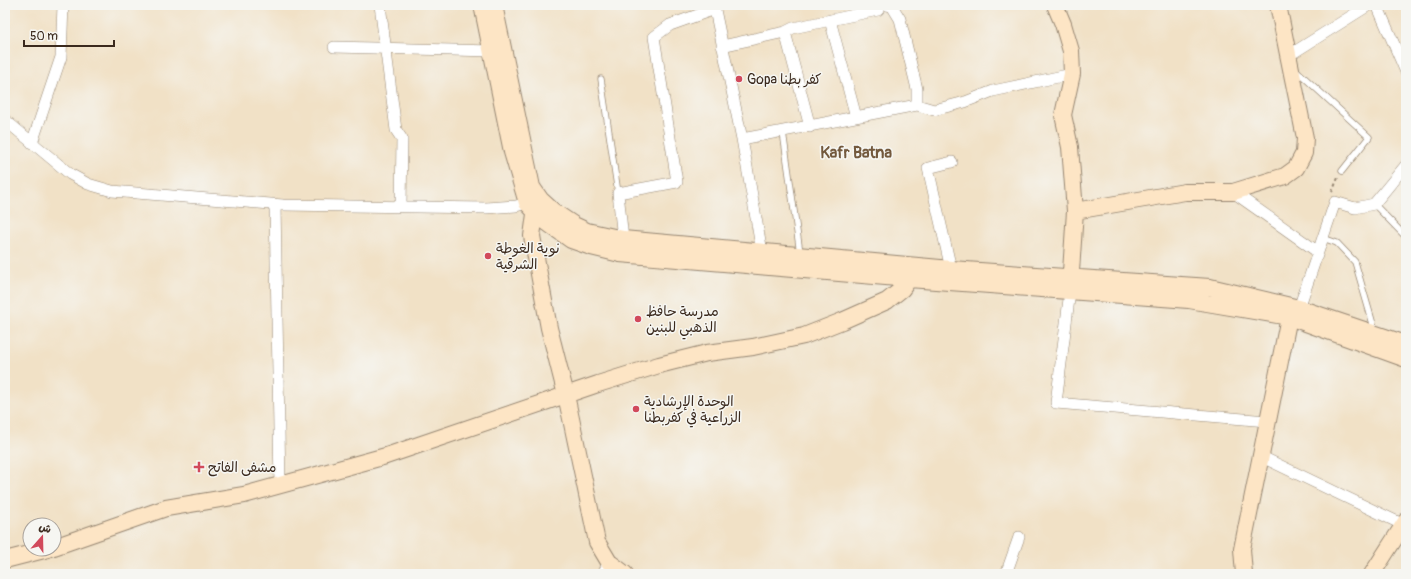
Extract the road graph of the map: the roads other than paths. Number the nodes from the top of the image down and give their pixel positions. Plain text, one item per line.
1 (63, 5) edge
2 (380, 5) edge
3 (482, 5) edge
4 (494, 5) edge
5 (882, 5) edge
6 (887, 5) edge
7 (1055, 5) edge
8 (1278, 5) edge
9 (1369, 5) edge
10 (1377, 5) edge
11 (714, 7) edge
12 (830, 20) junction
13 (785, 32) junction
14 (722, 46) junction
15 (334, 47) dead end
16 (385, 48) junction
17 (492, 51) junction
18 (1289, 60) junction
19 (1406, 72) edge
20 (1072, 74) junction
21 (601, 79) dead end
22 (917, 105) junction
23 (856, 117) junction
24 (5, 120) edge
25 (810, 127) junction
26 (783, 132) junction
27 (742, 139) junction
28 (32, 143) junction
29 (952, 162) dead end
30 (1406, 165) edge
31 (1342, 171) road end
32 (1233, 192) junction
33 (618, 193) junction
34 (275, 204) junction
35 (1374, 204) junction
36 (401, 206) junction
37 (531, 209) junction
38 (1075, 211) junction
39 (1406, 237) edge
40 (1323, 238) junction
41 (623, 239) junction
42 (762, 252) junction
43 (1318, 252) junction
44 (801, 255) junction
45 (951, 269) junction
46 (909, 279) junction
47 (1071, 284) junction
48 (1294, 312) junction
49 (1376, 333) junction
50 (1406, 344) edge
51 (1406, 359) edge
52 (566, 395) junction
53 (1267, 421) junction
54 (1260, 456) junction
55 (280, 486) junction
56 (1405, 524) edge
57 (1018, 537) dead end
58 (62, 544) edge
59 (22, 556) edge
60 (5, 560) edge
61 (606, 568) edge
62 (625, 574) edge
63 (1006, 574) edge
64 (1244, 574) edge
65 (1372, 574) edge

1 - 28 street
2 - 16 street
3 - 17 street
4 - 41 street
5 - 12 street
6 - 22 street
7 - 20 street
8 - 18 street
9 - 18 street
10 - 19 street
11 - 14 street
11 - 33 street
12 - 13 street
12 - 23 street
13 - 14 street
13 - 25 street
14 - 27 street
15 - 16 street
16 - 17 street
16 - 36 street
17 - 37 street
18 - 31 lane
18 - 32 street
20 - 22 street
20 - 38 street
21 - 33 lane
22 - 23 street
23 - 25 street
24 - 28 street
25 - 26 street
26 - 27 street
26 - 44 lane
27 - 42 street
28 - 34 street
29 - 45 street
30 - 35 street
32 - 38 street
32 - 43 street
33 - 41 street
34 - 36 street
34 - 55 street
35 - 39 lane
35 - 40 street
36 - 37 street
37 - 46 street
37 - 52 street
38 - 47 street
40 - 43 street
40 - 49 lane
41 - 42 street
42 - 44 street
43 - 48 street
44 - 45 street
45 - 47 street
46 - 47 street
46 - 52 street
47 - 48 street
47 - 53 street
48 - 49 street
48 - 51 street
48 - 53 street
49 - 50 street
52 - 55 street
52 - 61 street
53 - 54 street
54 - 56 street
54 - 64 street
55 - 58 street
56 - 65 street
57 - 63 street
59 - 60 street
61 - 62 street

